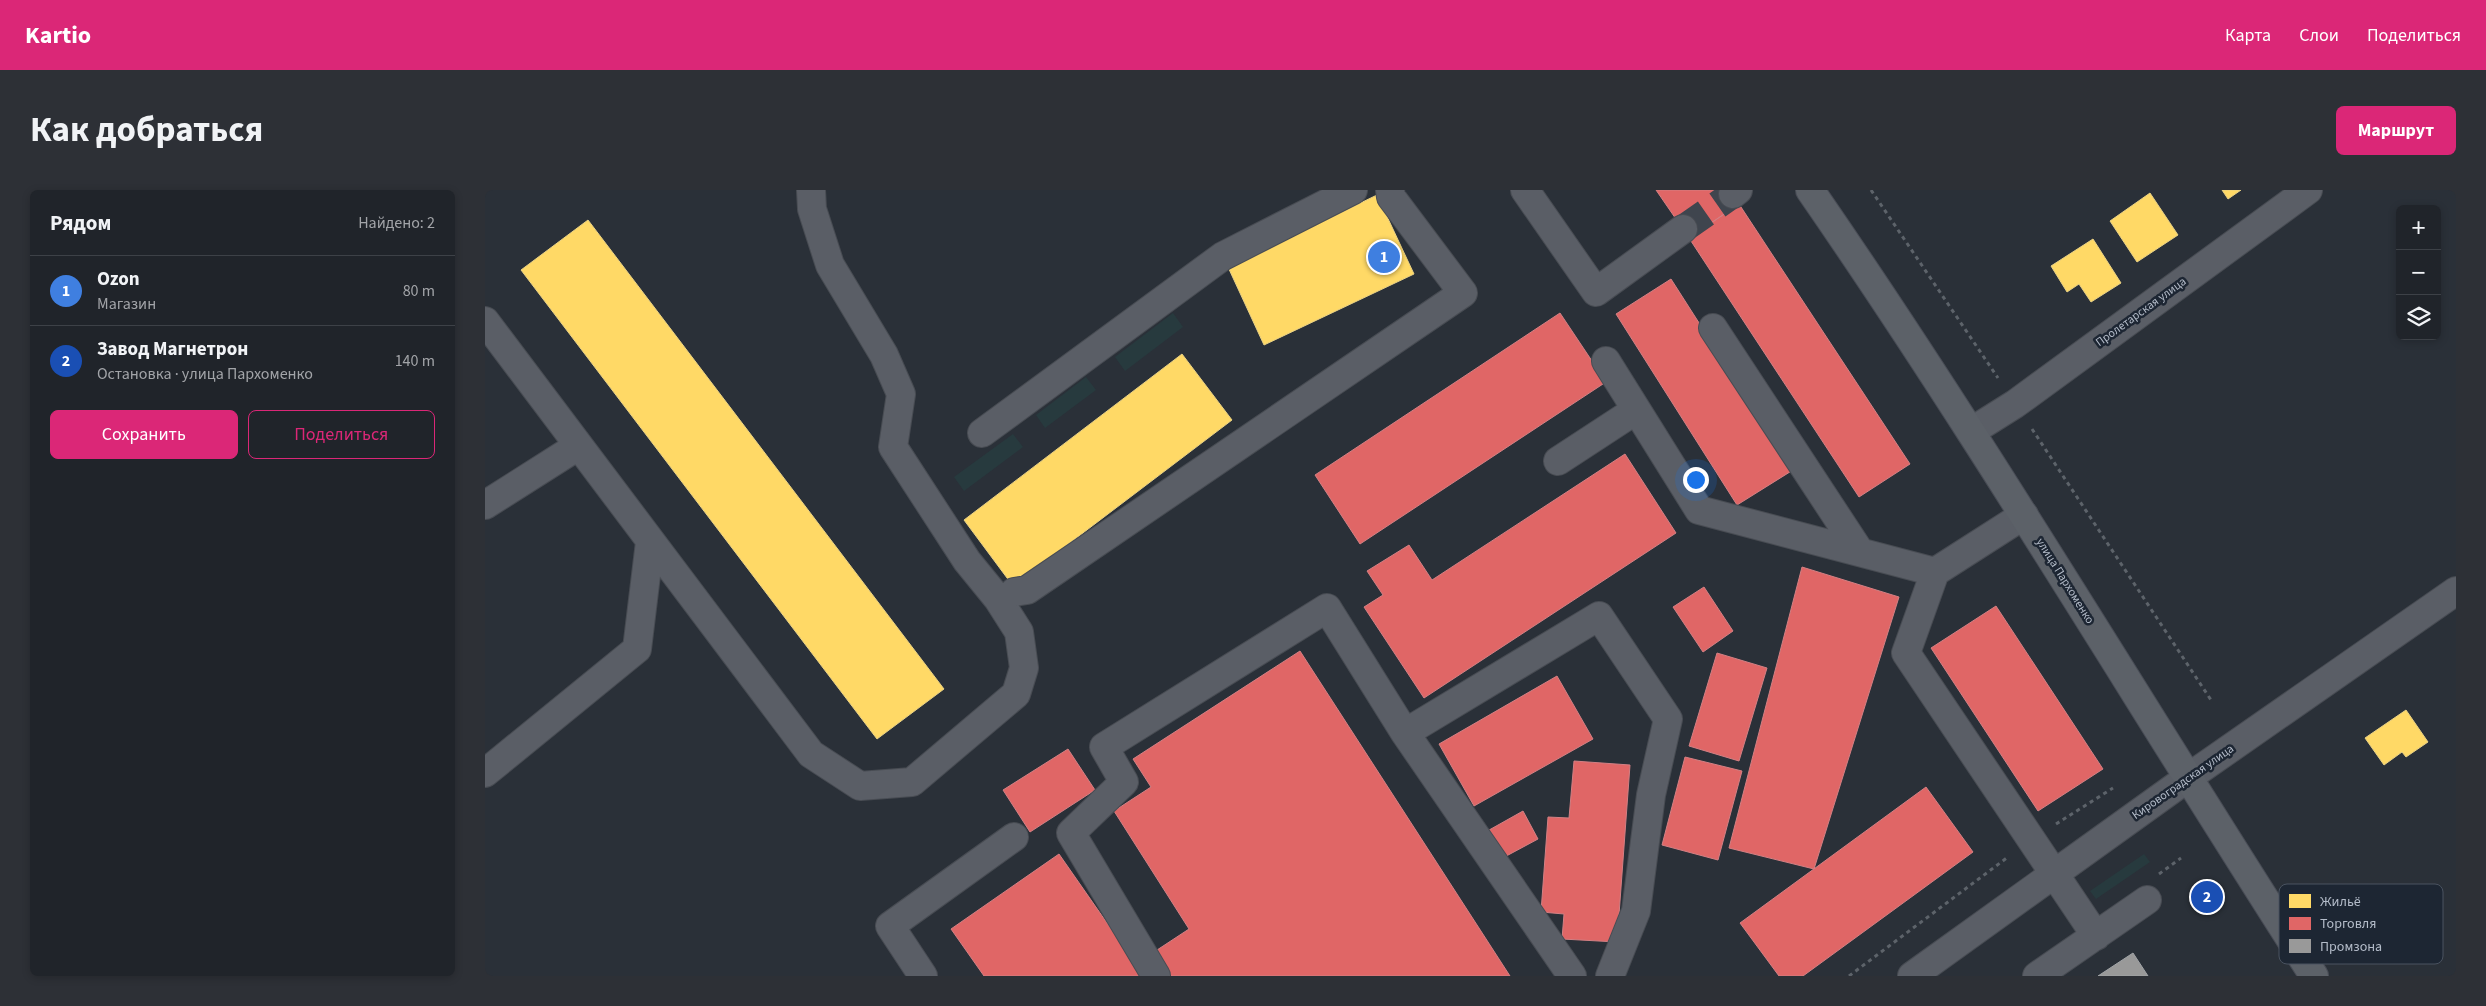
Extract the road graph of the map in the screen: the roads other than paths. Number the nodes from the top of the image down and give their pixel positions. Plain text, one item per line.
1 (811, 190) edge
2 (1353, 190) edge
3 (1390, 190) edge
4 (1525, 190) edge
5 (1810, 190) edge
6 (2308, 190) edge
7 (1683, 229) tunnel mouth
8 (485, 321) edge
9 (1713, 328) dead end
10 (1606, 361) dead end
11 (1636, 410) junction
12 (1972, 432) junction
13 (982, 433) dead end
14 (578, 446) junction
15 (1558, 461) dead end
16 (485, 505) edge
17 (2024, 515) junction
18 (650, 542) junction
19 (1860, 552) junction
20 (1935, 572) junction
21 (2456, 591) edge
22 (1015, 592) dead end
23 (1405, 733) junction
24 (485, 773) edge
25 (2189, 777) junction
26 (1014, 837) dead end
27 (2054, 874) junction
28 (2147, 900) dead end
29 (2279, 922) edge
30 (2096, 936) junction
31 (2306, 964) edge
32 (923, 976) edge
33 (1156, 976) edge
34 (1572, 976) edge
35 (1611, 976) edge
36 (1912, 976) edge
37 (2037, 976) edge
38 (2314, 976) edge

1 - 18 street
2 - 13 street
3 - 22 street
4 - 7 street
5 - 12 main road, улица Пархоменко
6 - 12 street, Пролетарская улица
8 - 14 street
9 - 19 street
10 - 11 street
11 - 15 street
11 - 19 street
12 - 17 main road, улица Пархоменко
14 - 16 street
14 - 18 street
17 - 20 street
17 - 25 main road, улица Пархоменко
18 - 24 street
19 - 20 street
20 - 27 street
21 - 25 street, Кировоградская улица
23 - 33 street
23 - 34 street
23 - 35 street
25 - 27 street, Кировоградская улица
25 - 29 main road, улица Пархоменко
26 - 32 street
27 - 30 street
27 - 36 street, Кировоградская улица
28 - 30 street
30 - 37 street
31 - 38 main road, улица Пархоменко

